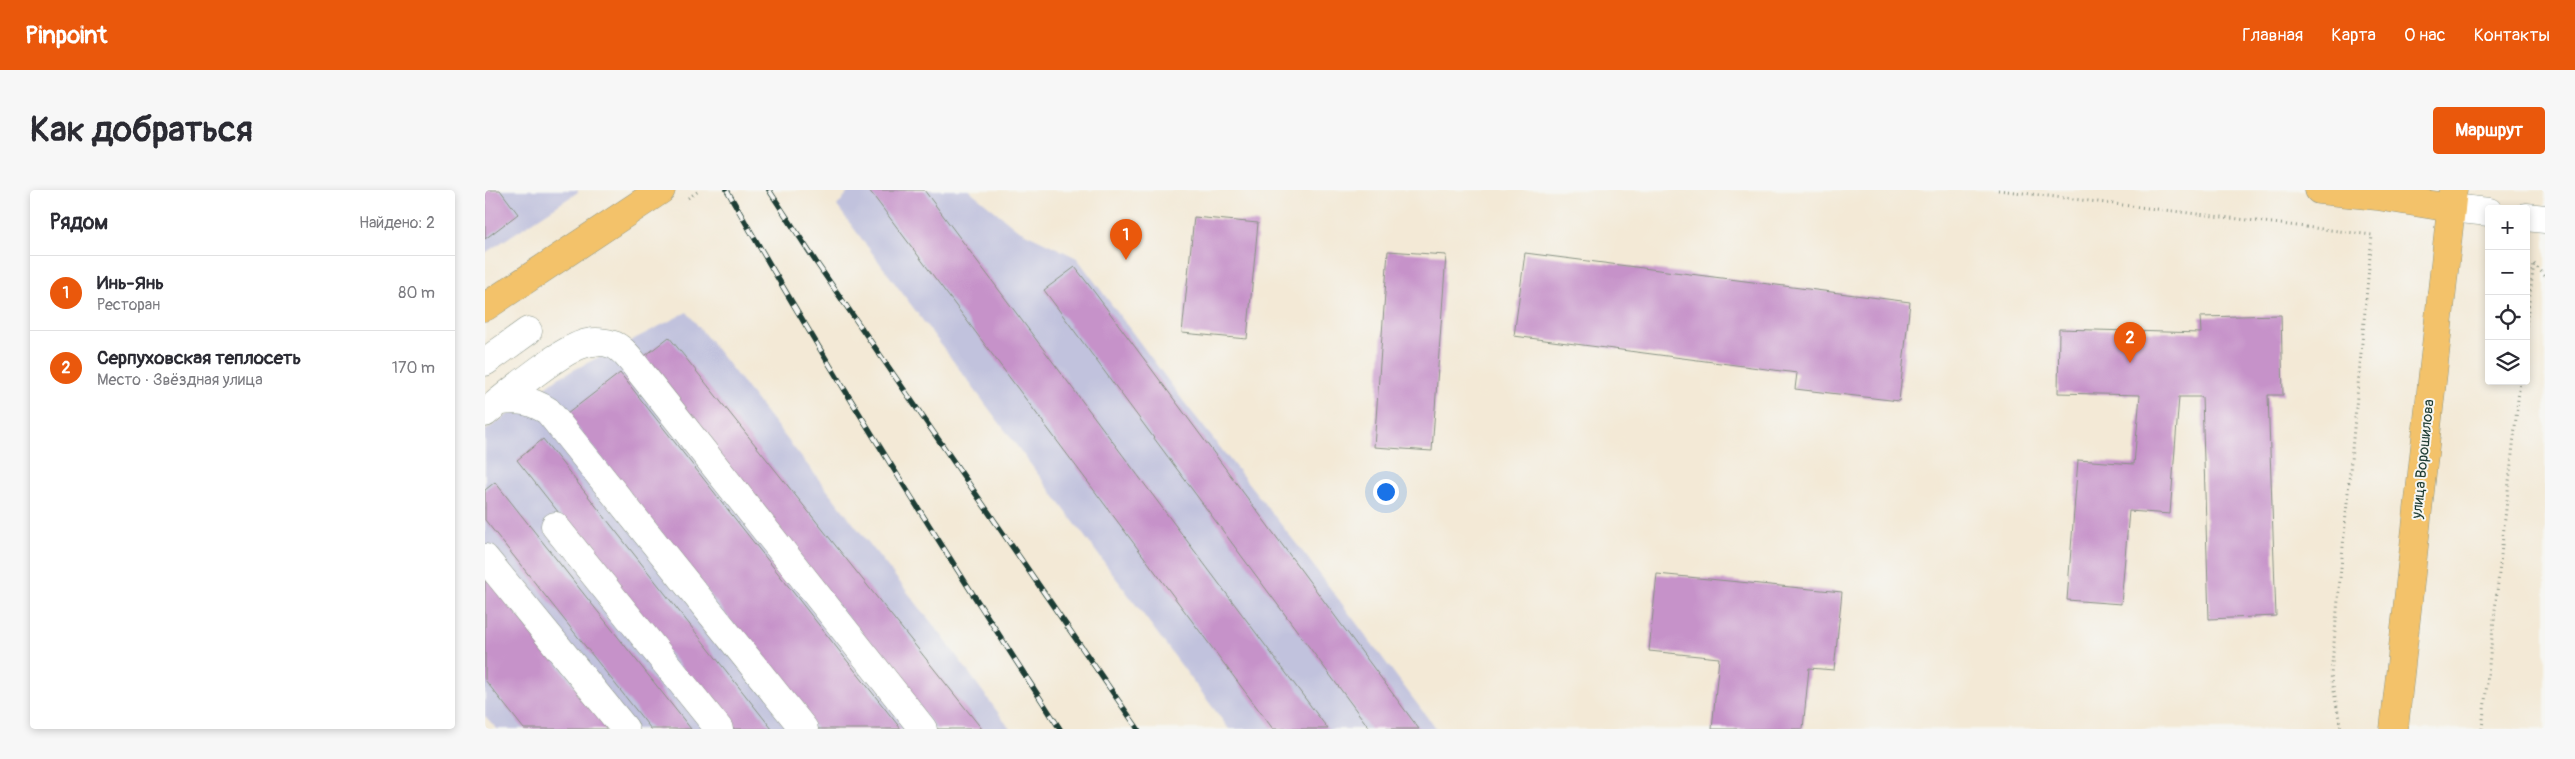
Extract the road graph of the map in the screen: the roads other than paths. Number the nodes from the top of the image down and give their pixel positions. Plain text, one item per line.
1 (661, 190) edge
2 (2319, 190) edge
3 (2452, 199) edge
4 (2485, 211) edge
5 (2530, 217) edge
6 (2545, 219) edge
7 (485, 307) edge
8 (528, 331) dead end
9 (485, 362) edge
10 (492, 407) edge
11 (555, 526) dead end
12 (485, 558) edge
13 (625, 729) edge
14 (719, 729) edge
15 (803, 729) edge
16 (923, 729) edge
17 (2394, 729) edge

1 - 7 main road
2 - 3 main road
3 - 4 street
3 - 17 main road, улица Ворошилова
5 - 6 street
8 - 9 street
10 - 15 street
10 - 16 street
11 - 14 street
12 - 13 street

